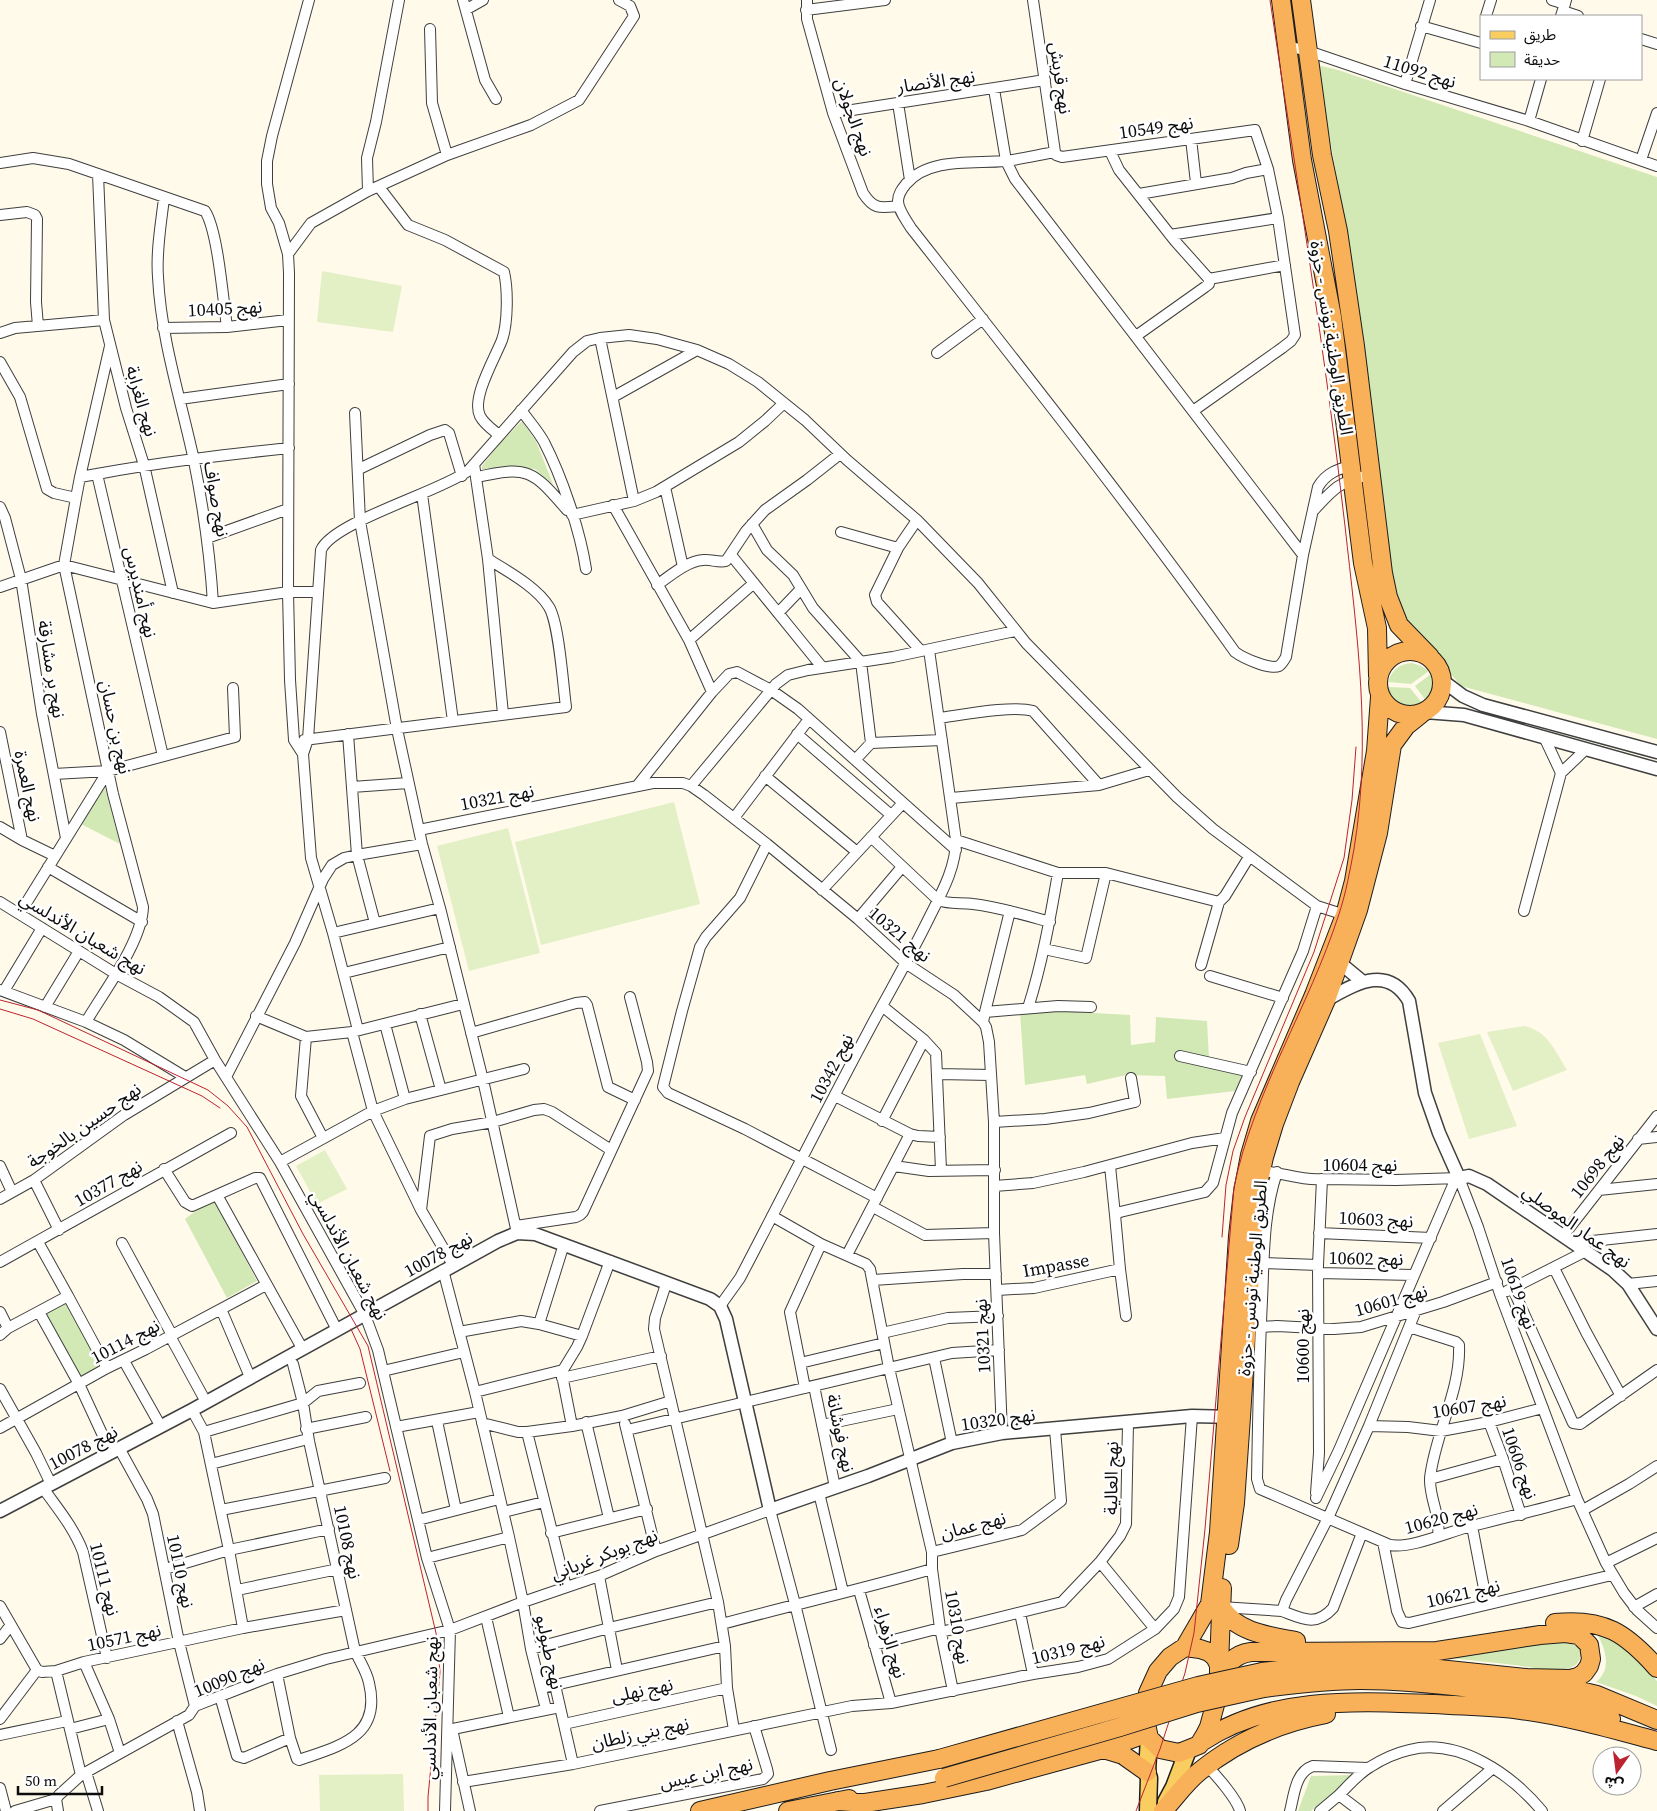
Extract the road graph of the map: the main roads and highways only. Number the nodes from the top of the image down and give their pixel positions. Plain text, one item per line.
1 (1281, 0) edge
2 (1302, 0) edge
3 (1361, 471) junction
4 (1430, 657) junction
5 (1378, 676) junction
6 (1380, 697) junction
7 (1423, 713) junction
8 (1234, 1417) junction
9 (1221, 1607) junction
10 (1296, 1641) junction
11 (1185, 1647) junction
12 (1214, 1654) junction
13 (1657, 1668) edge
14 (1526, 1678) junction
15 (1263, 1680) junction
16 (1219, 1684) junction
17 (1401, 1703) junction
18 (1657, 1720) edge
19 (1149, 1736) junction
20 (1657, 1740) edge
21 (1193, 1747) junction
22 (1102, 1749) junction
23 (1147, 1772) junction
24 (838, 1801) junction
25 (700, 1811) edge
26 (788, 1811) edge
27 (1148, 1811) edge
28 (1162, 1811) edge

1 - 3 highway, الطريق الوطنية تونس - حزوة
2 - 3 highway, الطريق الوطنية تونس - حزوة
3 - 4 highway, الطريق الوطنية تونس - حزوة
3 - 5 highway, الطريق الوطنية تونس - حزوة
4 - 5 highway
4 - 7 highway
5 - 6 highway
6 - 7 highway
6 - 8 highway, الطريق الوطنية تونس - حزوة
7 - 8 highway, الطريق الوطنية تونس - حزوة
8 - 9 highway, الطريق الوطنية تونس - حزوة
8 - 11 highway, الطريق الوطنية تونس - حزوة
9 - 10 highway
9 - 12 highway, الطريق الوطنية تونس - حزوة
10 - 12 highway
10 - 13 highway
11 - 12 highway
11 - 19 highway
12 - 16 highway
14 - 15 highway
14 - 16 highway
14 - 18 highway
15 - 20 highway
15 - 24 highway, bridge
15 - 25 highway, bridge
16 - 21 highway
17 - 20 highway
17 - 21 highway
17 - 28 highway
19 - 21 highway
19 - 22 highway
19 - 23 main road
21 - 28 main road
22 - 23 highway
22 - 24 highway
23 - 27 main road
24 - 26 highway

